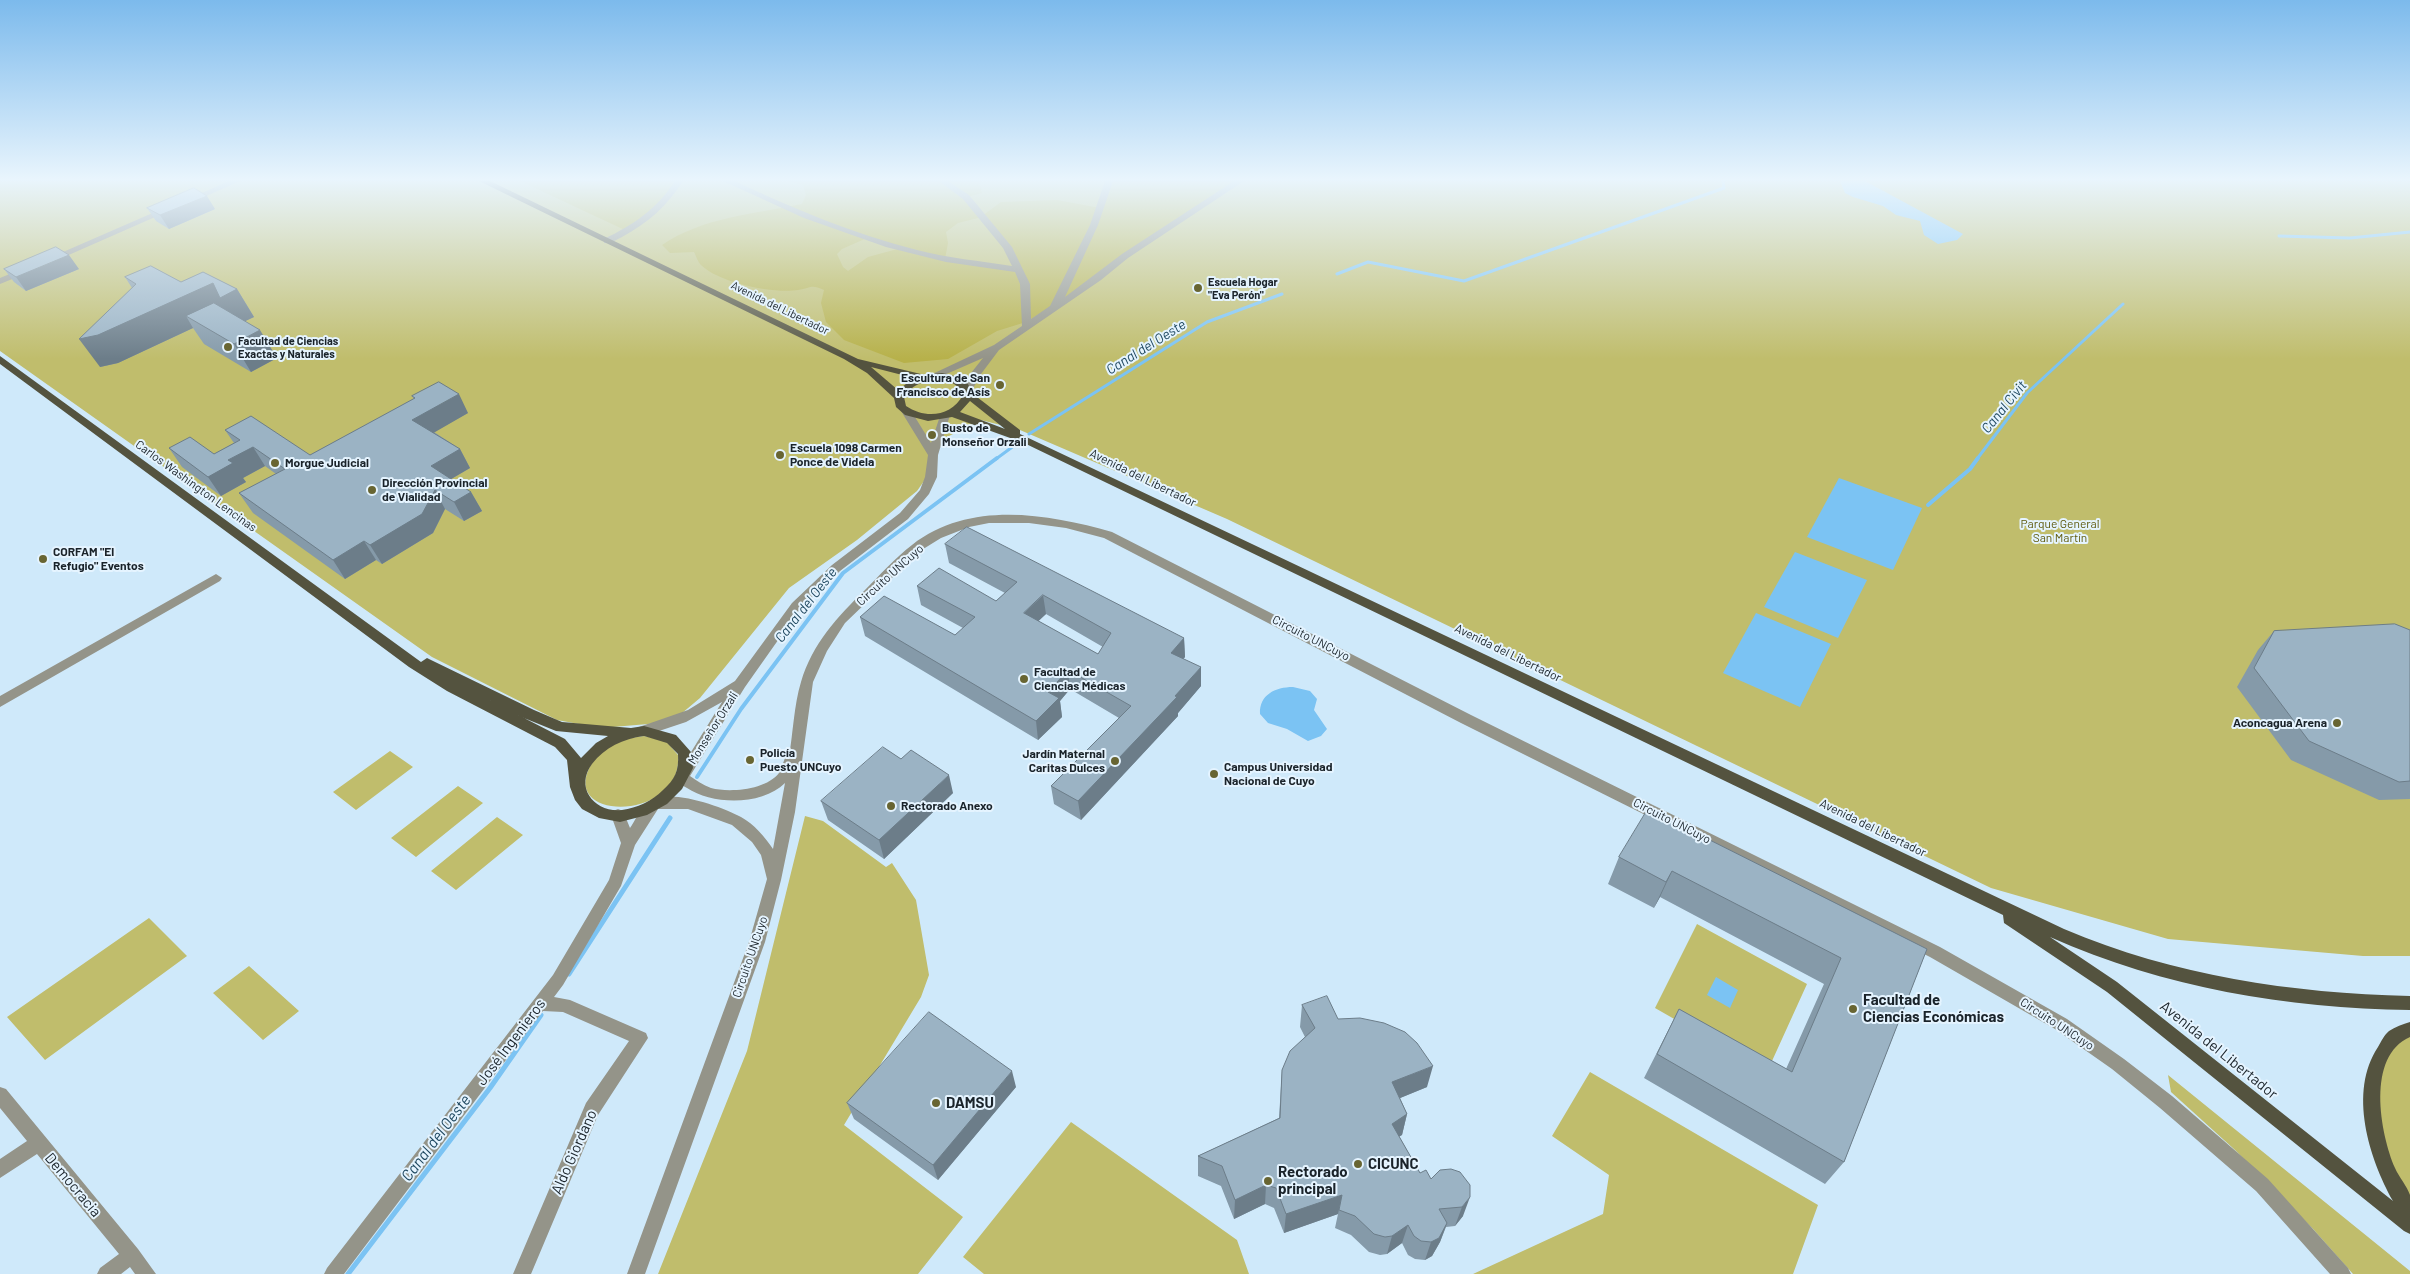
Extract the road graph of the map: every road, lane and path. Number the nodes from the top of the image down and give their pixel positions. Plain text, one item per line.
1 (96, 240) edge
2 (876, 240) edge
3 (1002, 240) edge
4 (1087, 240) edge
5 (1149, 240) edge
6 (607, 241) edge
7 (46, 262) edge
8 (37, 266) edge
9 (1018, 270) junction
10 (0, 281) edge
11 (1054, 308) junction
12 (1027, 328) junction
13 (998, 347) junction
14 (848, 357) junction
15 (0, 359) edge
16 (927, 377) junction
17 (968, 392) junction
18 (899, 397) junction
19 (906, 412) junction
20 (948, 414) junction
21 (1028, 441) junction
22 (933, 455) junction
23 (216, 578) dead end
24 (376, 635) junction
25 (740, 684) junction
26 (0, 702) edge
27 (638, 732) junction
28 (796, 750) junction
29 (684, 775) junction
30 (577, 787) junction
31 (655, 804) junction
32 (618, 815) junction
33 (628, 843) junction
34 (774, 880) junction
35 (1974, 895) junction
36 (2410, 1003) edge
37 (540, 1004) junction
38 (2410, 1029) edge
39 (0, 1095) edge
40 (38, 1143) junction
41 (0, 1169) edge
42 (2410, 1211) edge
43 (2410, 1225) edge
44 (132, 1255) junction
45 (106, 1274) edge
46 (147, 1274) edge
47 (332, 1274) edge
48 (522, 1274) edge
49 (636, 1274) edge
50 (2342, 1274) edge

1 - 7 street
2 - 9 street
3 - 9 street
4 - 11 street
5 - 11 street
6 - 14 main road, Avenida del Libertador
8 - 10 street
9 - 12 street
11 - 12 street
12 - 13 street
13 - 16 street
13 - 17 street
14 - 16 main road, Avenida del Libertador
14 - 18 main road, Avenida del Libertador
15 - 24 main road, Carlos Washington Lencinas
16 - 17 main road
16 - 18 main road
17 - 20 main road
17 - 21 main road, Avenida del Libertador
18 - 19 main road
19 - 20 main road
19 - 22 street
20 - 21 main road, Avenida del Libertador
20 - 22 street, Monseñor Orzali
21 - 35 main road, Avenida del Libertador
22 - 25 street, Monseñor Orzali
23 - 26 street
24 - 27 main road, Carlos Washington Lencinas
24 - 30 main road, Carlos Washington Lencinas
25 - 27 street, Monseñor Orzali
25 - 29 street, Monseñor Orzali
27 - 29 main road
27 - 30 main road
28 - 29 street
28 - 34 street, Circuito UNCuyo
28 - 50 street, Circuito UNCuyo
29 - 31 main road
30 - 32 main road
31 - 32 main road
31 - 33 street, José Ingenieros
31 - 34 street
32 - 33 street
33 - 37 street, José Ingenieros
34 - 49 street, Circuito UNCuyo
35 - 36 main road, Avenida del Libertador
35 - 43 main road, Avenida del Libertador
37 - 47 street, José Ingenieros
37 - 48 street, Aldo Giordano
38 - 42 main road
39 - 40 street, Democracia
40 - 41 street
40 - 44 street, Democracia
44 - 45 street
44 - 46 street, Democracia

